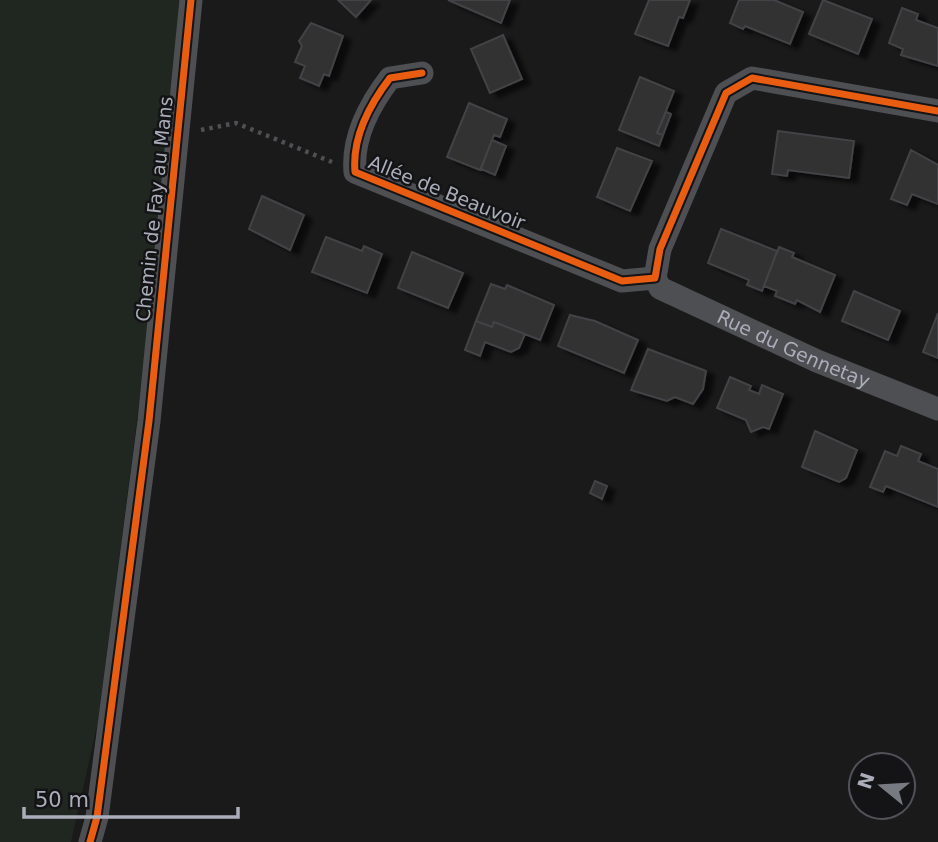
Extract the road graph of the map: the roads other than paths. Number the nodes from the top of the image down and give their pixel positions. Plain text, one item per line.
1 (191, 0) edge
2 (422, 73) dead end
3 (938, 111) edge
4 (655, 278) junction
5 (938, 409) edge
6 (90, 842) edge

1 - 6 street, Chemin de Fay au Mans
2 - 4 street, Allée de Beauvoir
3 - 4 street
4 - 5 street, Rue du Gennetay

